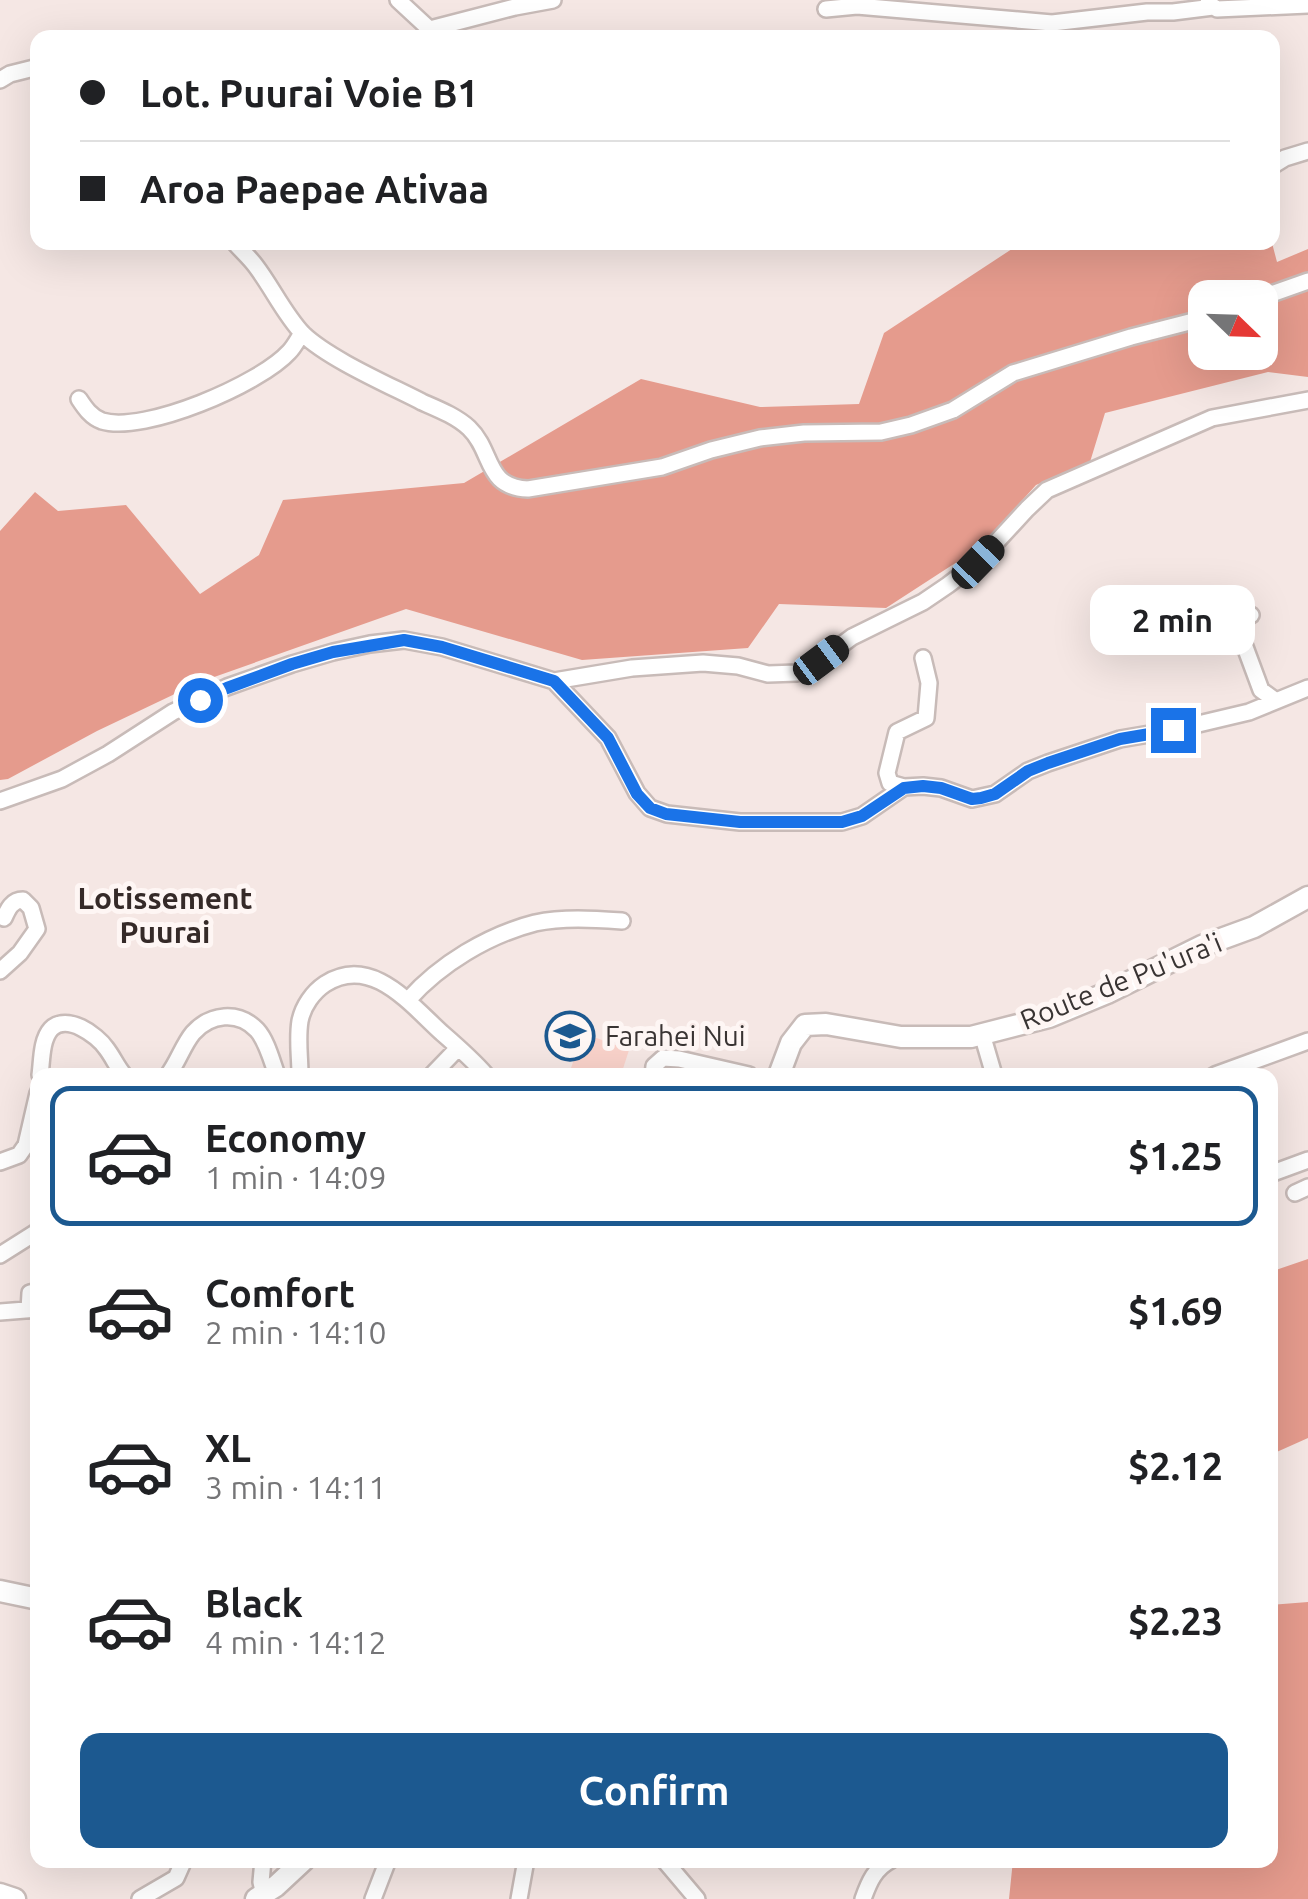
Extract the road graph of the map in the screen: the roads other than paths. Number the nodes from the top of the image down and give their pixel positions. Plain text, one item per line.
1 (398, 0) edge
2 (553, 0) edge
3 (1209, 4) edge
4 (1308, 5) edge
5 (826, 9) dead end
6 (432, 30) edge
7 (444, 30) edge
8 (30, 69) edge
9 (0, 80) edge
10 (1308, 151) edge
11 (1280, 161) edge
12 (242, 250) edge
13 (1308, 281) edge
14 (1278, 292) edge
15 (1188, 322) edge
16 (302, 333) junction
17 (80, 400) dead end
18 (1308, 400) edge
19 (1250, 615) dead end
20 (923, 658) dead end
21 (554, 681) junction
22 (1308, 688) edge
23 (1276, 701) junction
24 (904, 788) junction
25 (0, 800) edge
26 (1308, 897) edge
27 (4, 918) dead end
28 (622, 920) dead end
29 (0, 972) edge
30 (408, 1000) junction
31 (982, 1034) junction
32 (1308, 1041) edge
33 (458, 1048) junction
34 (41, 1068) edge
35 (120, 1068) edge
36 (172, 1068) edge
37 (274, 1068) edge
38 (300, 1068) edge
39 (439, 1068) edge
40 (479, 1068) edge
41 (654, 1068) edge
42 (718, 1068) edge
43 (781, 1068) edge
44 (992, 1068) edge
45 (1233, 1068) edge
46 (30, 1128) edge
47 (1308, 1160) edge
48 (0, 1162) edge
49 (1278, 1171) edge
50 (30, 1237) edge
51 (0, 1255) edge
52 (30, 1309) edge
53 (0, 1312) edge
54 (0, 1591) edge
55 (30, 1597) edge
56 (180, 1868) edge
57 (262, 1868) edge
58 (294, 1868) edge
59 (385, 1868) edge
60 (524, 1868) edge
61 (671, 1868) edge
62 (878, 1868) edge
63 (0, 1894) edge
64 (260, 1897) edge
65 (15, 1899) edge
66 (140, 1899) edge
67 (373, 1899) edge
68 (518, 1899) edge
69 (697, 1899) edge
70 (863, 1899) edge

1 - 6 street
2 - 7 street
3 - 4 street
3 - 5 street
8 - 9 street
10 - 11 street
12 - 16 street
13 - 14 street
15 - 16 street
16 - 17 street
18 - 21 street
19 - 23 street
20 - 24 street
21 - 24 street
21 - 25 street
22 - 23 street
23 - 24 street
26 - 31 main road, Route de Pu'ura'i
27 - 29 street
28 - 30 street
30 - 33 street
30 - 38 street
31 - 43 main road, Route de Pu'ura'i
31 - 44 street
32 - 45 street
33 - 39 street
33 - 40 street
34 - 35 street
36 - 37 street
41 - 42 street
46 - 48 street
47 - 49 street
50 - 51 street
52 - 53 street
54 - 55 main road
56 - 66 street
57 - 64 street
58 - 64 main road
59 - 67 street
60 - 68 street
61 - 69 street
62 - 70 street
63 - 65 main road

